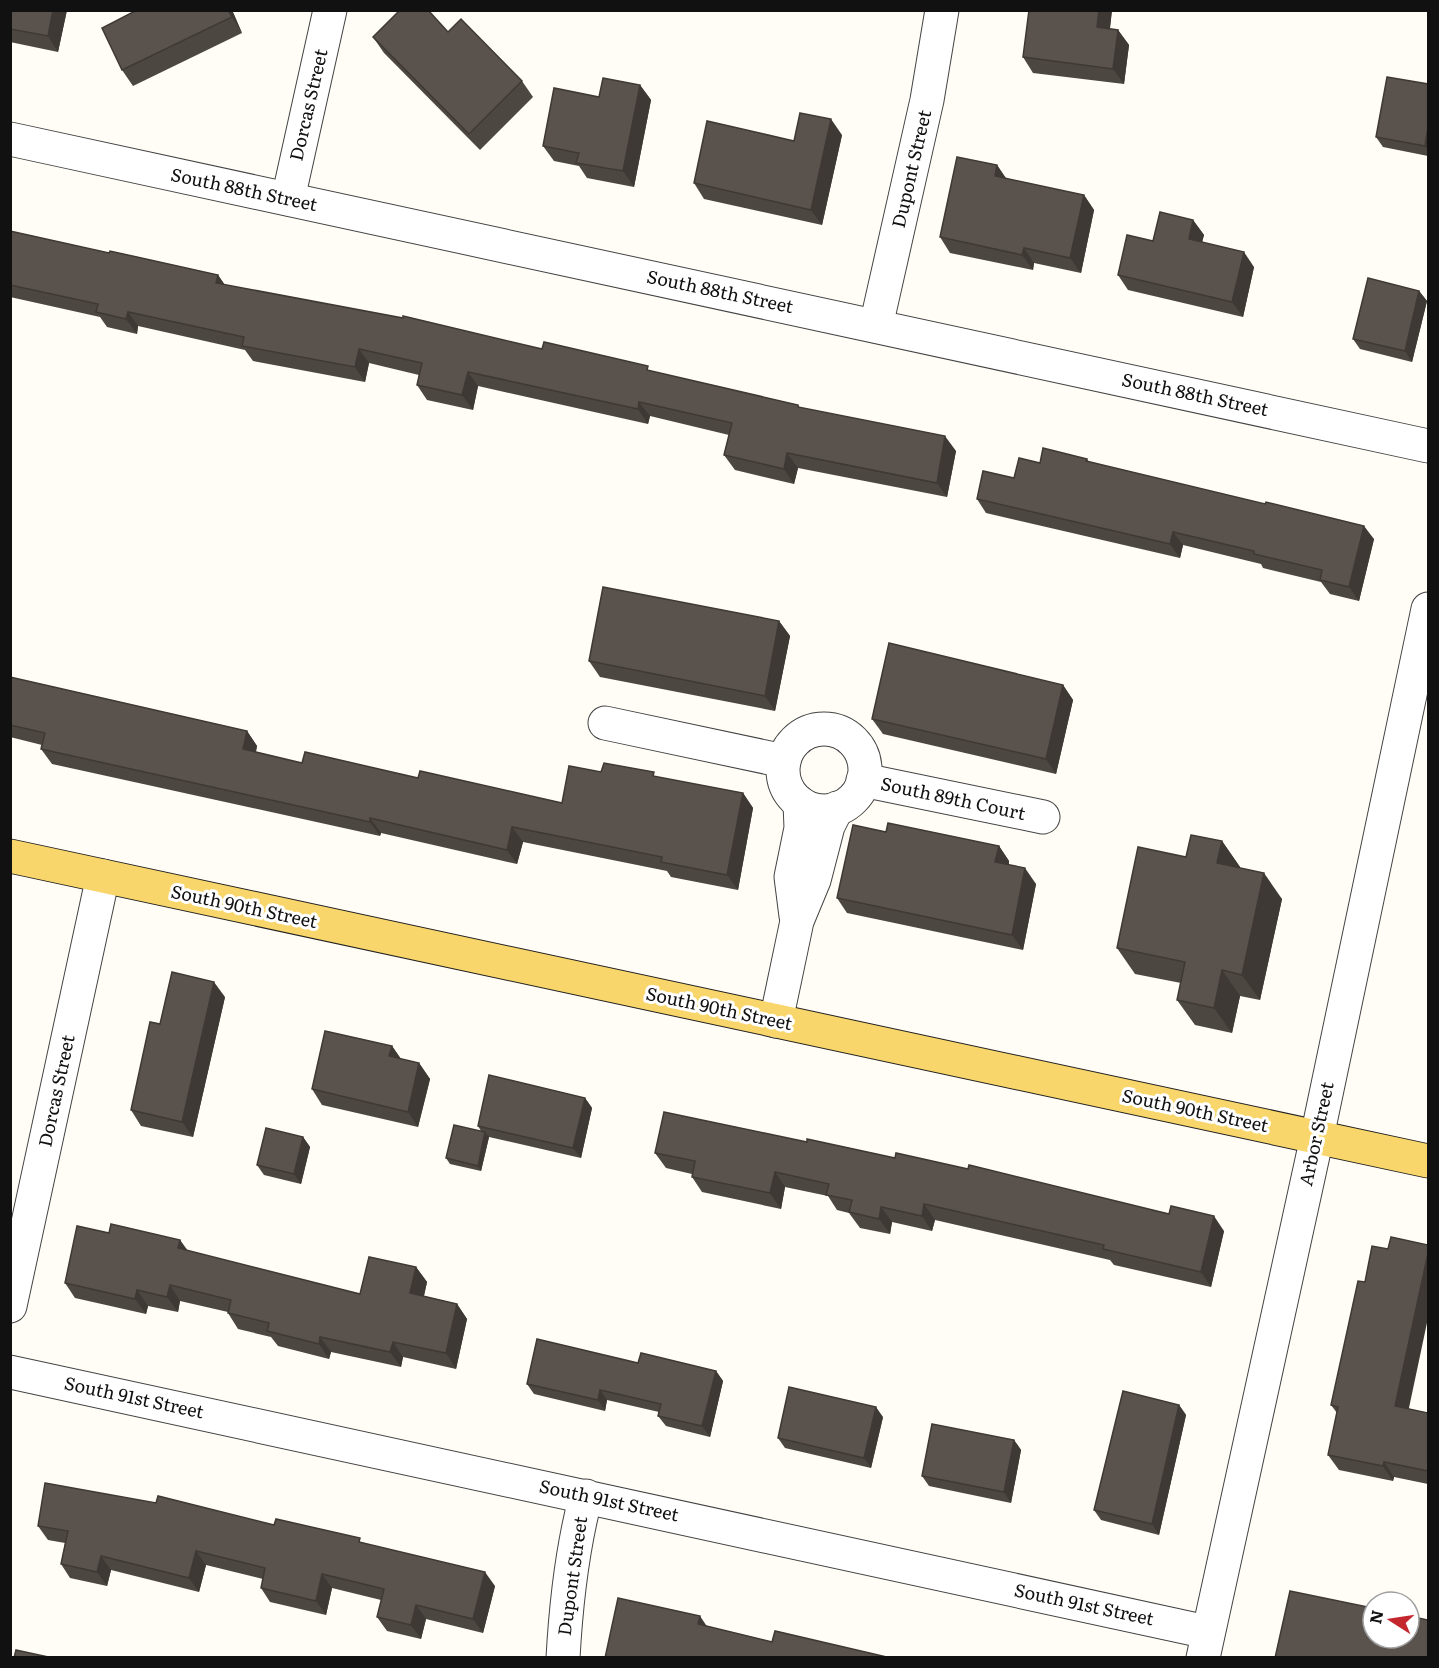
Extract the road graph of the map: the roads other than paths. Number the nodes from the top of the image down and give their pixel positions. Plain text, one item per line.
1 (330, 10) edge
2 (942, 10) edge
3 (10, 139) edge
4 (288, 199) junction
5 (876, 326) junction
6 (1428, 446) edge
7 (1428, 609) edge
8 (605, 723) dead end
9 (784, 762) junction
10 (864, 780) junction
11 (800, 802) junction
12 (837, 808) junction
13 (1043, 818) dead end
14 (10, 856) edge
15 (103, 876) junction
16 (797, 921) junction
17 (776, 1022) junction
18 (1317, 1137) junction
19 (1428, 1161) edge
20 (10, 1306) edge
21 (10, 1372) edge
22 (586, 1496) junction
23 (1205, 1645) edge
24 (563, 1658) edge

1 - 4 street, Dorcas Street
2 - 5 street, Dupont Street
3 - 4 street, South 88th Street
4 - 5 street, South 88th Street
5 - 6 street, South 88th Street
7 - 18 street, Arbor Street
8 - 9 street
9 - 10 street, South 89th Court
9 - 11 street
10 - 12 street, South 89th Court
10 - 13 street, South 89th Court
11 - 12 street
11 - 16 street, South 89th Court
12 - 16 street, South 89th Court
14 - 15 main road, South 90th Street
15 - 17 main road, South 90th Street
15 - 20 street, Dorcas Street
16 - 17 street, South 89th Court
17 - 18 main road, South 90th Street
18 - 19 main road, South 90th Street
18 - 23 street, Arbor Street
21 - 22 street, South 91st Street
22 - 23 street, South 91st Street
22 - 24 street, Dupont Street

